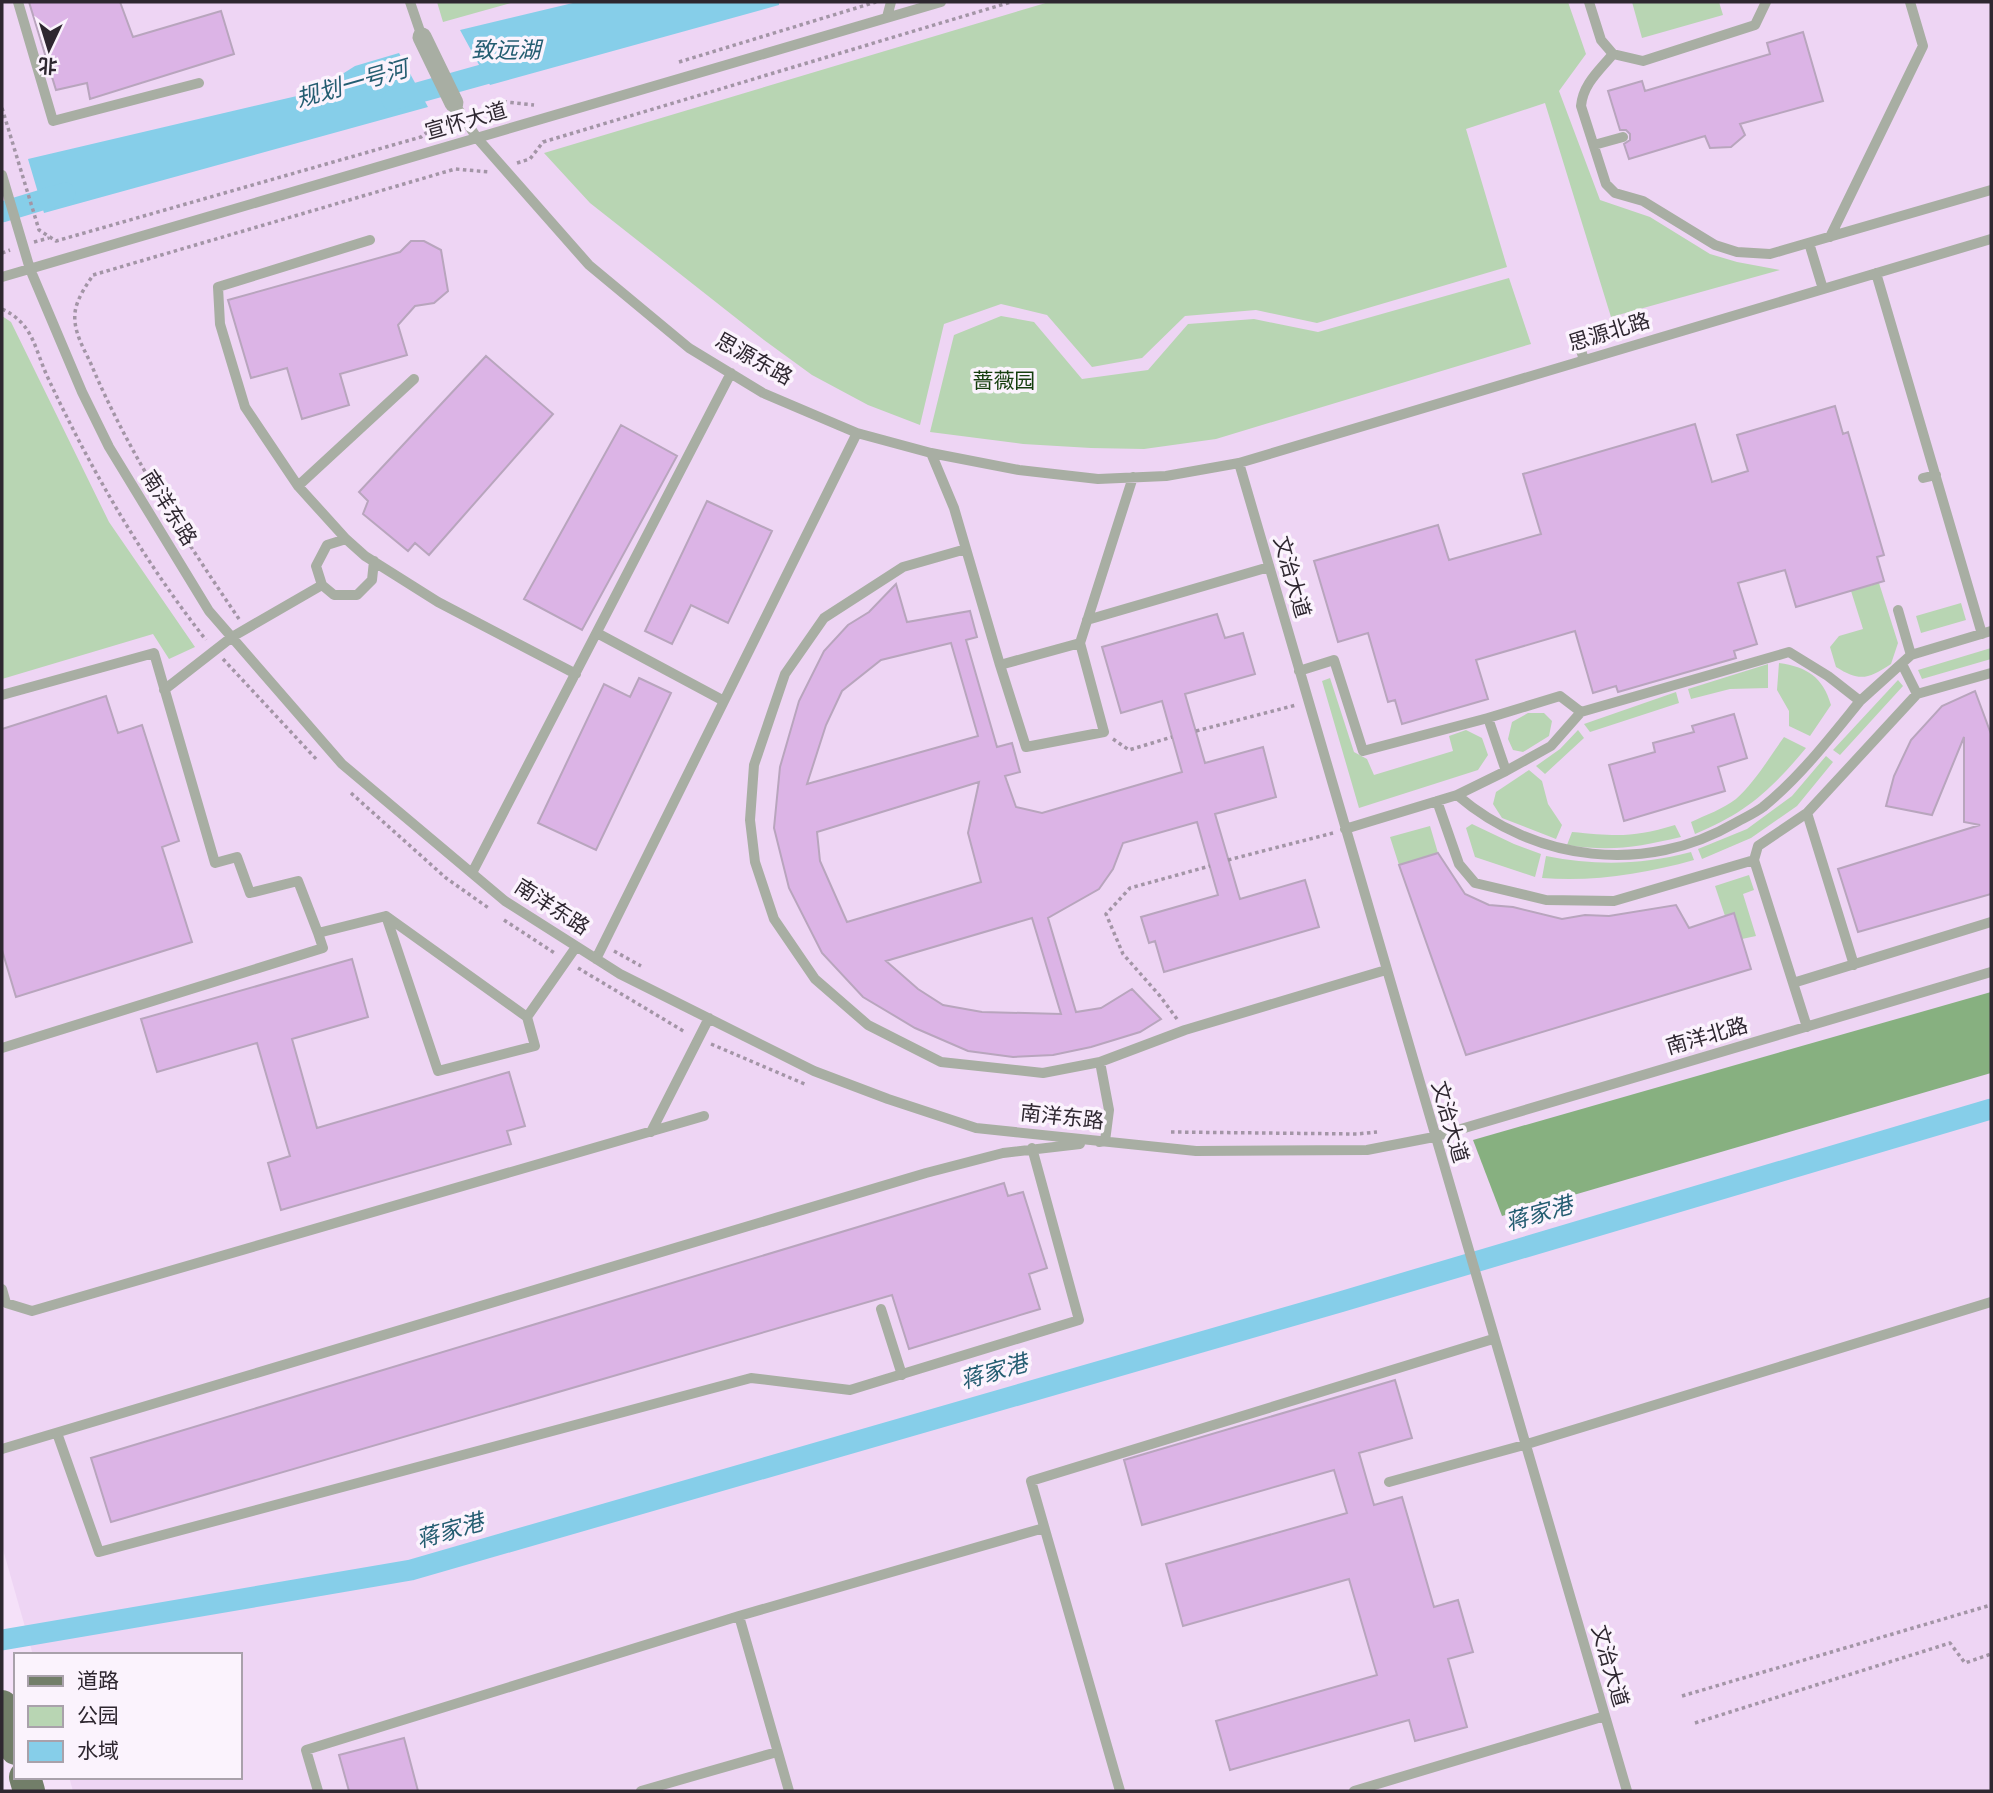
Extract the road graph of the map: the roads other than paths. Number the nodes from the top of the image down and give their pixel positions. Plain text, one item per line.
1 (18, 2) edge
2 (410, 2) edge
3 (891, 2) edge
4 (941, 2) edge
5 (1589, 2) edge
6 (1766, 2) edge
7 (1910, 2) edge
8 (887, 18) junction
9 (422, 37) joint
10 (1613, 54) junction
11 (200, 83) dead end
12 (454, 103) joint
13 (1623, 137) dead end
14 (477, 138) junction
15 (1594, 145) junction
16 (2, 175) edge
17 (1991, 190) edge
18 (1830, 237) junction
19 (1991, 239) edge
20 (370, 240) dead end
21 (1809, 243) junction
22 (30, 269) junction
23 (1876, 273) junction
24 (2, 277) edge
25 (1823, 289) junction
26 (1576, 334) dead end
27 (1584, 360) junction
28 (731, 373) junction
29 (414, 379) dead end
30 (857, 433) junction
31 (931, 453) junction
32 (1239, 463) junction
33 (1936, 475) junction
34 (1133, 477) junction
35 (1923, 478) dead end
36 (298, 486) junction
37 (346, 539) junction
38 (966, 549) junction
39 (373, 562) junction
40 (1269, 567) junction
41 (322, 585) junction
42 (1898, 610) dead end
43 (1087, 620) junction
44 (1987, 632) edge
45 (597, 633) junction
46 (232, 637) junction
47 (1080, 643) junction
48 (1911, 655) junction
49 (1902, 664) junction
50 (1000, 665) junction
51 (1299, 671) junction
52 (1991, 673) edge
53 (576, 674) junction
54 (164, 690) junction
55 (1917, 694) junction
56 (2, 695) edge
57 (724, 701) junction
58 (1860, 701) junction
59 (1581, 712) junction
60 (1488, 718) junction
61 (1506, 771) junction
62 (1457, 795) junction
63 (1437, 801) junction
64 (1807, 813) junction
65 (1345, 829) junction
66 (1754, 860) junction
67 (472, 873) junction
68 (386, 916) junction
69 (1991, 922) edge
70 (318, 933) junction
71 (576, 947) junction
72 (596, 959) junction
73 (1854, 965) junction
74 (1386, 970) junction
75 (1991, 972) edge
76 (1793, 984) junction
77 (527, 1017) junction
78 (709, 1018) junction
79 (1807, 1027) junction
80 (2, 1048) edge
81 (1100, 1062) junction
82 (705, 1116) dead end
83 (651, 1132) junction
84 (1434, 1137) junction
85 (1105, 1141) junction
86 (1032, 1148) junction
87 (2, 1289) edge
88 (1991, 1302) edge
89 (881, 1309) dead end
90 (1493, 1339) junction
91 (902, 1375) junction
92 (57, 1433) junction
93 (1524, 1445) junction
94 (2, 1449) edge
95 (1389, 1482) dead end
96 (1044, 1528) junction
97 (739, 1616) junction
98 (2, 1706) edge
99 (1605, 1716) junction
100 (14, 1743) edge
101 (777, 1752) junction
102 (318, 1791) edge
103 (641, 1791) edge
104 (789, 1791) edge
105 (1120, 1791) edge
106 (1354, 1791) edge
107 (1627, 1791) edge

1 - 11 lane
2 - 9 lane, 思源东路
3 - 8 lane
4 - 8 lane, 宣怀大道
5 - 10 lane
6 - 10 lane
7 - 18 lane
8 - 14 lane, 宣怀大道
9 - 12 street, 思源东路
10 - 15 lane
12 - 14 lane, 思源东路
13 - 15 lane
14 - 22 lane, 宣怀大道
14 - 28 lane, 思源东路
15 - 21 lane
16 - 22 lane, 南洋东路
17 - 18 lane
18 - 21 lane
19 - 23 lane, 思源北路
20 - 36 lane
21 - 25 lane
22 - 24 lane, 宣怀大道
22 - 46 lane, 南洋东路
23 - 25 lane, 思源北路
23 - 33 lane
25 - 27 lane, 思源北路
26 - 27 lane
27 - 32 lane, 思源北路
28 - 30 lane, 思源东路
28 - 45 lane
29 - 36 lane
30 - 31 lane, 思源东路
30 - 57 lane
31 - 34 lane, 思源东路
31 - 38 lane
32 - 34 lane, 思源东路
32 - 40 lane, 文治大道
33 - 35 lane
33 - 44 lane
34 - 43 lane
36 - 37 lane
37 - 39 lane
37 - 41 lane
38 - 50 lane
38 - 81 lane
39 - 41 lane
39 - 53 lane
40 - 43 lane
40 - 51 lane, 文治大道
41 - 46 lane
42 - 48 lane
43 - 47 lane
44 - 48 lane
45 - 53 lane
45 - 57 lane
46 - 54 lane
46 - 67 lane, 南洋东路
47 - 50 lane
47 - 50 lane
48 - 49 lane
49 - 55 lane
49 - 58 lane
51 - 60 lane
51 - 65 lane, 文治大道
52 - 55 lane
53 - 67 lane
54 - 56 lane
54 - 70 lane
55 - 64 lane
57 - 72 lane
58 - 59 lane
58 - 62 lane
59 - 60 lane
59 - 61 lane
60 - 61 lane
61 - 62 lane
62 - 63 lane
63 - 65 lane
63 - 66 lane
64 - 66 lane
64 - 73 lane
65 - 74 lane, 文治大道
66 - 76 lane
67 - 71 lane, 南洋东路
68 - 70 lane
68 - 77 lane
68 - 77 lane
69 - 73 lane
70 - 80 lane
71 - 72 lane, 南洋东路
71 - 77 lane
72 - 78 lane, 南洋东路
73 - 76 lane
74 - 81 lane
74 - 84 lane, 文治大道
75 - 79 lane, 南洋北路
76 - 79 lane
78 - 83 lane
78 - 85 lane, 南洋东路
79 - 84 lane, 南洋北路
81 - 85 lane
82 - 83 lane
83 - 87 lane
84 - 85 lane, 南洋东路
84 - 90 lane, 文治大道
85 - 86 lane
86 - 91 lane
86 - 92 lane
88 - 93 lane
89 - 91 lane
90 - 93 lane, 文治大道
90 - 96 lane
91 - 92 lane
92 - 94 lane
93 - 95 lane
93 - 99 lane, 文治大道
96 - 97 lane
96 - 105 lane
97 - 101 lane
97 - 102 lane
98 - 100 main road
99 - 106 lane
99 - 107 lane, 文治大道
101 - 103 lane
101 - 104 lane

